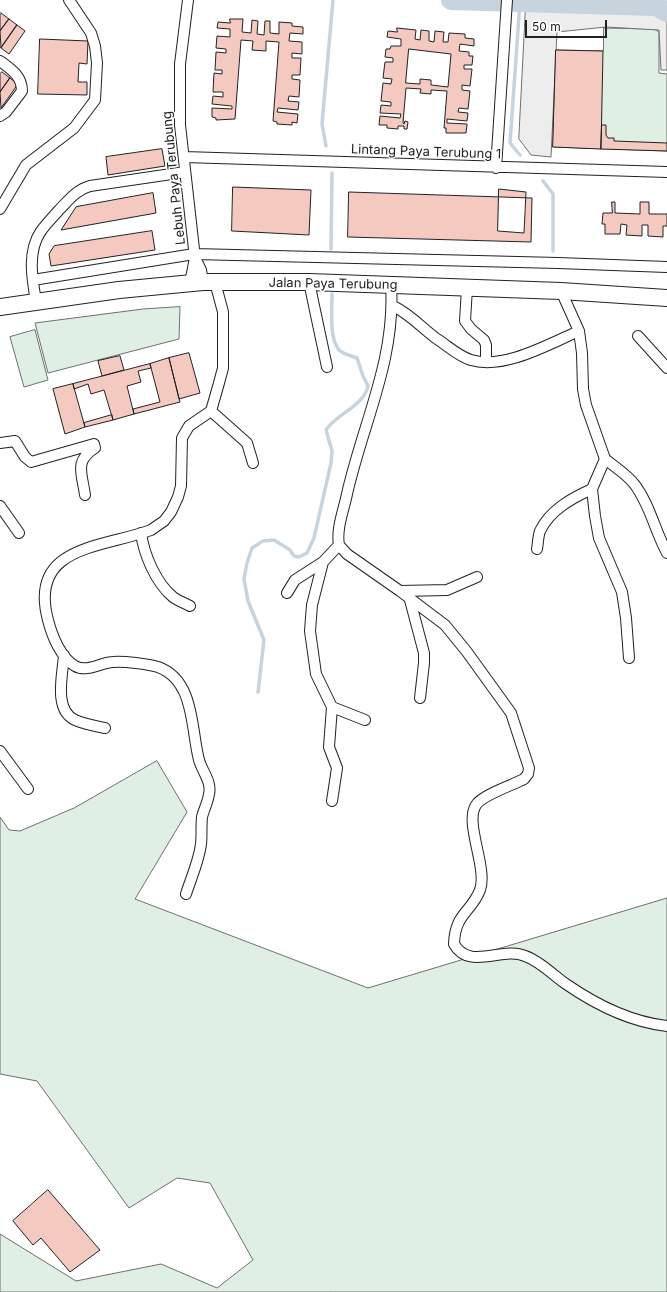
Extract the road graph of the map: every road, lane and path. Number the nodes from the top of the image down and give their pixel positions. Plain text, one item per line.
1 (69, 0) edge
2 (188, 0) edge
3 (507, 0) edge
4 (0, 61) edge
5 (0, 116) edge
6 (184, 157) junction
7 (496, 168) junction
8 (185, 172) junction
9 (667, 172) edge
10 (0, 210) edge
11 (195, 256) junction
12 (667, 268) edge
13 (32, 280) junction
14 (203, 282) junction
15 (309, 282) junction
16 (391, 285) junction
17 (466, 288) junction
18 (561, 290) junction
19 (667, 298) edge
20 (36, 301) junction
21 (393, 306) junction
22 (0, 307) edge
23 (579, 331) junction
24 (638, 336) dead end
25 (486, 362) junction
26 (327, 367) dead end
27 (667, 368) edge
28 (211, 411) junction
29 (0, 443) edge
30 (605, 459) junction
31 (253, 463) dead end
32 (592, 489) junction
33 (85, 495) dead end
34 (0, 506) edge
35 (19, 533) dead end
36 (142, 533) junction
37 (339, 545) junction
38 (537, 549) dead end
39 (667, 553) edge
40 (324, 562) junction
41 (477, 577) dead end
42 (400, 591) junction
43 (287, 593) dead end
44 (410, 600) junction
45 (190, 606) dead end
46 (64, 655) junction
47 (629, 658) dead end
48 (420, 698) dead end
49 (332, 707) junction
50 (365, 720) dead end
51 (105, 728) dead end
52 (0, 751) edge
53 (28, 789) dead end
54 (332, 801) dead end
55 (186, 894) dead end
56 (667, 1026) edge

1 - 10 street
2 - 6 street, Lebuh Paya Terubung
3 - 7 street
4 - 5 street
6 - 7 street, Lintang Paya Terubung 1
6 - 8 street, Lebuh Paya Terubung
7 - 9 street, Lintang Paya Terubung 1
8 - 11 street, Lebuh Paya Terubung
8 - 13 street
11 - 12 street
11 - 13 street
11 - 14 street, Lebuh Paya Terubung
13 - 20 street
14 - 15 main road, Jalan Paya Terubung
14 - 20 main road, Jalan Paya Terubung
14 - 28 street
15 - 16 main road, Jalan Paya Terubung
15 - 26 street
16 - 17 main road, Jalan Paya Terubung
16 - 21 street
17 - 18 main road, Jalan Paya Terubung
17 - 25 street
18 - 19 main road, Jalan Paya Terubung
18 - 23 street
20 - 22 main road, Jalan Paya Terubung
21 - 25 street
21 - 37 street
23 - 25 street
23 - 30 street
24 - 27 street
28 - 31 street
28 - 36 street
29 - 33 street
30 - 32 street
30 - 39 street
32 - 38 street
32 - 47 street
34 - 35 street
36 - 45 street
36 - 46 street
37 - 40 street
37 - 42 street
40 - 43 street
40 - 49 street
41 - 42 street
42 - 44 street
44 - 48 street
44 - 56 street
46 - 51 street
46 - 55 street
49 - 50 street
49 - 54 street
52 - 53 street

